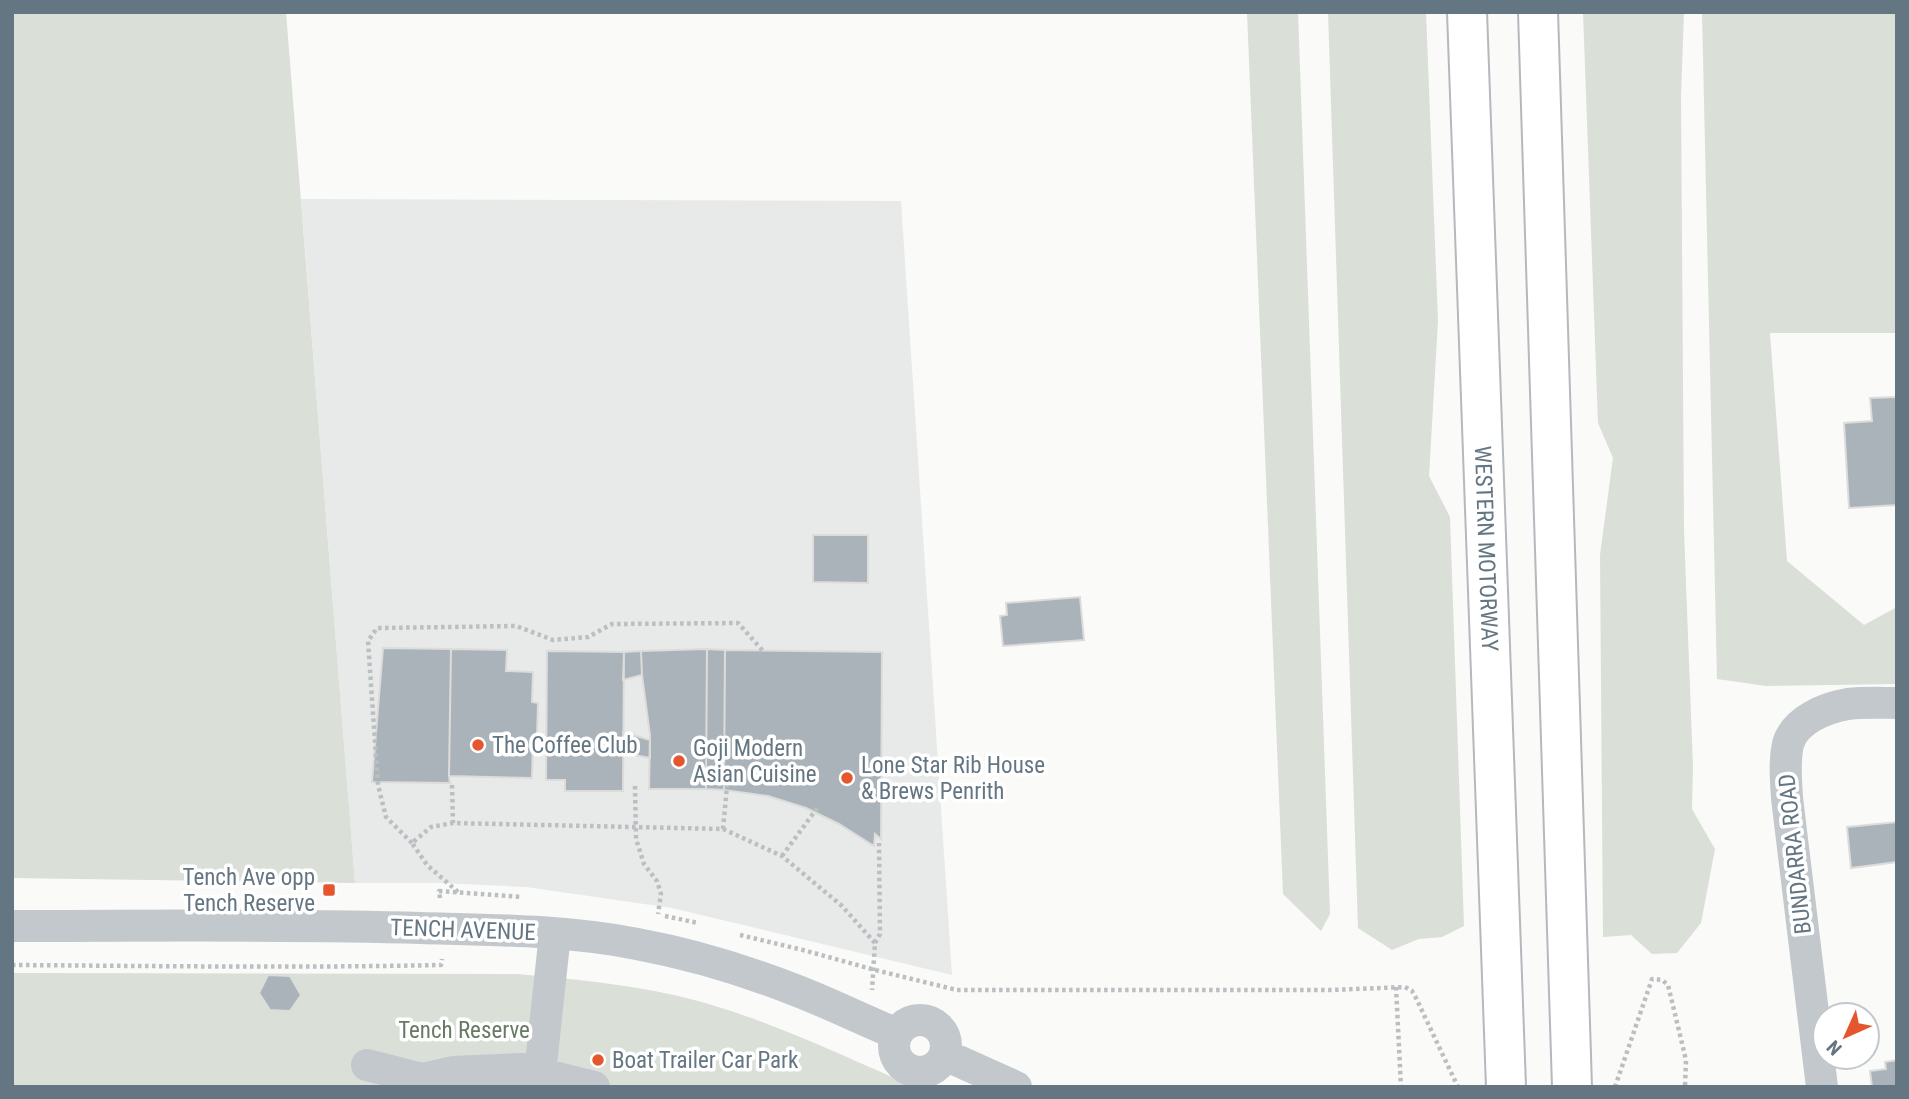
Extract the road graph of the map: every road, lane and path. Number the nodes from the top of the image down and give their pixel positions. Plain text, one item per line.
1 (1467, 12) edge
2 (1538, 12) edge
3 (763, 650) dead end
4 (1897, 703) edge
5 (452, 785) dead end
6 (635, 786) dead end
7 (727, 786) dead end
8 (818, 807) dead end
9 (453, 823) junction
10 (635, 826) junction
11 (723, 829) junction
12 (412, 843) junction
13 (879, 843) dead end
14 (782, 856) junction
15 (439, 891) dead end
16 (459, 893) junction
17 (527, 898) dead end
18 (647, 912) dead end
19 (659, 914) junction
20 (12, 926) edge
21 (706, 926) dead end
22 (728, 933) dead end
23 (555, 934) junction
24 (875, 943) junction
25 (442, 952) dead end
26 (12, 965) edge
27 (875, 970) junction
28 (1396, 987) junction
29 (872, 994) dead end
30 (897, 1034) junction
31 (367, 1065) dead end
32 (933, 1071) edge
33 (540, 1073) junction
34 (594, 1087) edge
35 (1016, 1087) edge
36 (1401, 1087) edge
37 (1458, 1087) edge
38 (1506, 1087) edge
39 (1572, 1087) edge
40 (1615, 1087) edge
41 (1685, 1087) edge
42 (1822, 1087) edge

1 - 38 highway, WESTERN MOTORWAY
2 - 39 highway
3 - 12 path
4 - 42 street, BUNDARRA ROAD
5 - 9 path
6 - 10 path
7 - 11 path
8 - 14 path
9 - 10 path
9 - 12 path
10 - 11 path
10 - 19 path
11 - 14 path
12 - 16 path
13 - 24 path
14 - 24 path
15 - 16 path
16 - 17 path
18 - 19 path
19 - 21 path
20 - 23 street, TENCH AVENUE
22 - 27 path
23 - 30 street, TENCH AVENUE
23 - 33 street
24 - 27 path
25 - 26 path
27 - 28 path
27 - 29 path
28 - 36 path
28 - 37 path
30 - 32 street
30 - 32 street
31 - 33 street
32 - 35 street
33 - 34 street
40 - 41 path

